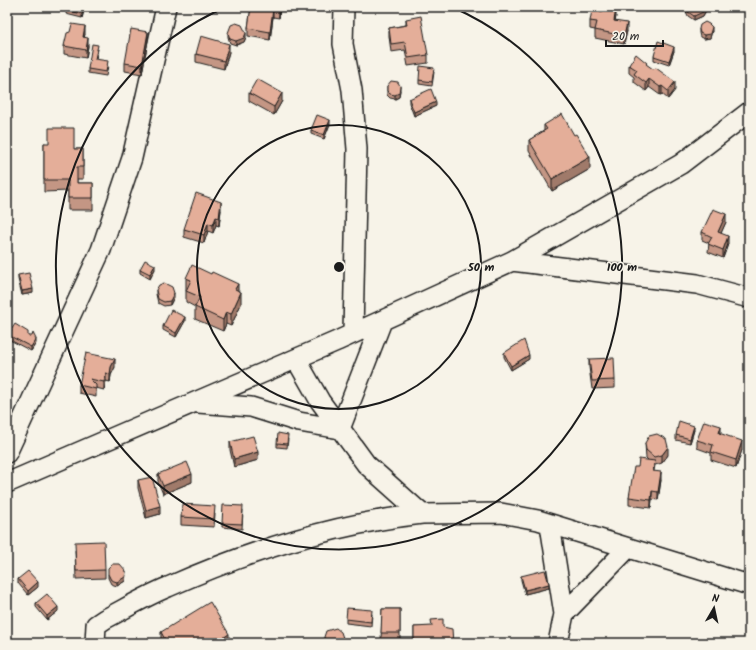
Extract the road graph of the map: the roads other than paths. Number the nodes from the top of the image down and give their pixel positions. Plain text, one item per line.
1 (166, 7) edge
2 (344, 7) edge
3 (749, 112) edge
4 (512, 261) junction
5 (749, 298) edge
6 (382, 321) junction
7 (353, 333) junction
8 (296, 359) junction
9 (195, 403) junction
10 (340, 429) junction
11 (7, 454) edge
12 (7, 483) edge
13 (422, 514) junction
14 (550, 525) junction
15 (628, 548) junction
16 (749, 585) edge
17 (564, 614) junction
18 (95, 643) edge
19 (558, 643) edge

1 - 11 street
2 - 7 street
3 - 4 street
4 - 5 street
4 - 6 street
6 - 7 street
6 - 10 street
7 - 8 street
8 - 9 street
8 - 10 street
9 - 10 street
9 - 12 street
10 - 13 street
13 - 14 street
13 - 18 street
14 - 15 street
14 - 17 street
15 - 16 street
15 - 17 street
17 - 19 street

